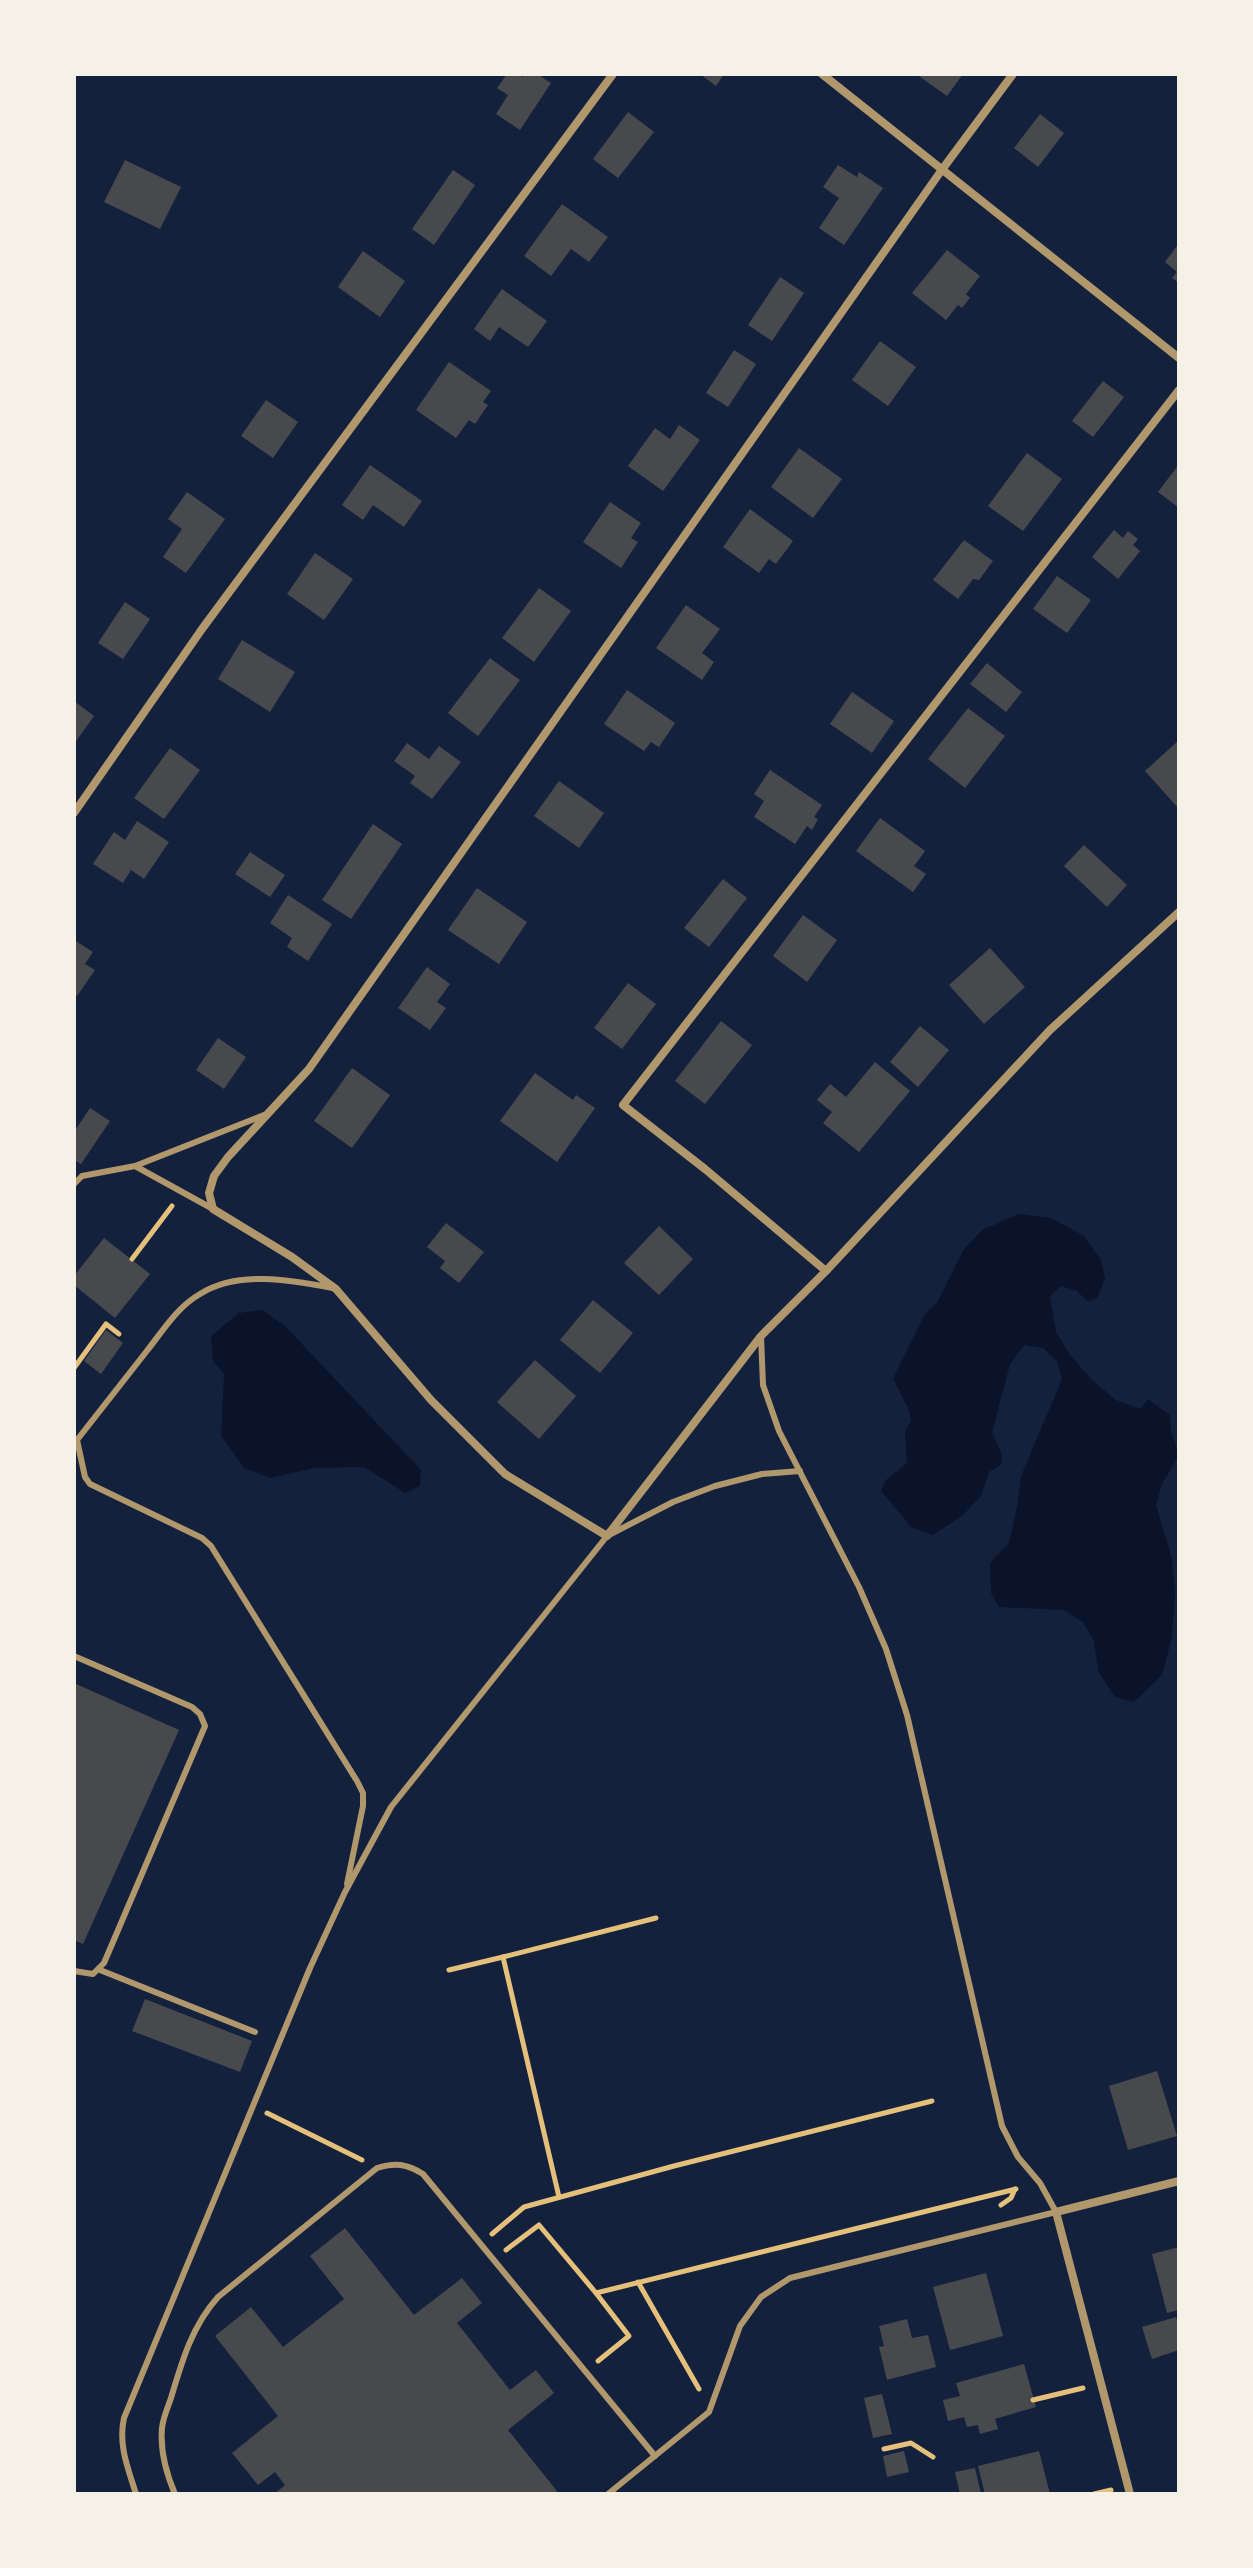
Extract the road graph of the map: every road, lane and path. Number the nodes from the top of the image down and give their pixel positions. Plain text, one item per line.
1 (613, 74) edge
2 (822, 74) edge
3 (1013, 74) edge
4 (941, 171) junction
5 (1179, 358) edge
6 (1179, 390) edge
7 (74, 813) edge
8 (1179, 912) edge
9 (268, 1114) junction
10 (135, 1166) junction
11 (74, 1184) edge
12 (182, 1192) junction
13 (213, 1209) junction
14 (132, 1259) dead end
15 (826, 1271) junction
16 (336, 1289) junction
17 (119, 1334) dead end
18 (761, 1336) junction
19 (74, 1368) edge
20 (76, 1440) edge
21 (800, 1471) junction
22 (607, 1536) junction
23 (74, 1656) edge
24 (345, 1892) junction
25 (656, 1918) dead end
26 (503, 1957) junction
27 (100, 1970) junction
28 (449, 1970) dead end
29 (74, 1971) edge
30 (255, 2032) dead end
31 (932, 2101) dead end
32 (254, 2107) junction
33 (377, 2168) junction
34 (1179, 2181) edge
35 (1016, 2189) dead end
36 (559, 2197) junction
37 (1056, 2212) junction
38 (500, 2255) junction
39 (493, 2260) junction
40 (638, 2282) junction
41 (596, 2293) junction
42 (585, 2372) junction
43 (1083, 2388) dead end
44 (700, 2390) dead end
45 (1033, 2400) dead end
46 (884, 2449) dead end
47 (655, 2456) junction
48 (933, 2457) dead end
49 (1111, 2490) dead end
50 (136, 2494) edge
51 (175, 2494) edge
52 (608, 2494) edge
53 (1094, 2494) edge
54 (1130, 2494) edge

1 - 7 street
2 - 4 street
3 - 4 street
4 - 5 street
4 - 9 street
6 - 15 street
8 - 15 street
9 - 10 lane
9 - 13 street
10 - 11 lane
10 - 12 lane
12 - 13 lane
12 - 14 path
13 - 16 street
15 - 18 street
16 - 20 lane
16 - 22 street
17 - 19 path
18 - 21 lane
18 - 22 street
20 - 24 lane
21 - 22 lane
21 - 37 lane
22 - 24 lane
23 - 27 lane
24 - 32 lane
25 - 26 path
26 - 28 path
26 - 36 path
27 - 29 lane
27 - 30 lane
31 - 36 path
32 - 33 path
32 - 50 lane
33 - 39 lane
33 - 51 lane
34 - 37 street
35 - 40 path
36 - 38 path
37 - 47 lane
37 - 54 street
38 - 39 path
38 - 41 path
39 - 42 lane
40 - 41 path
40 - 44 path
41 - 42 path
42 - 47 lane
43 - 45 path
46 - 48 path
47 - 52 lane
49 - 53 path

